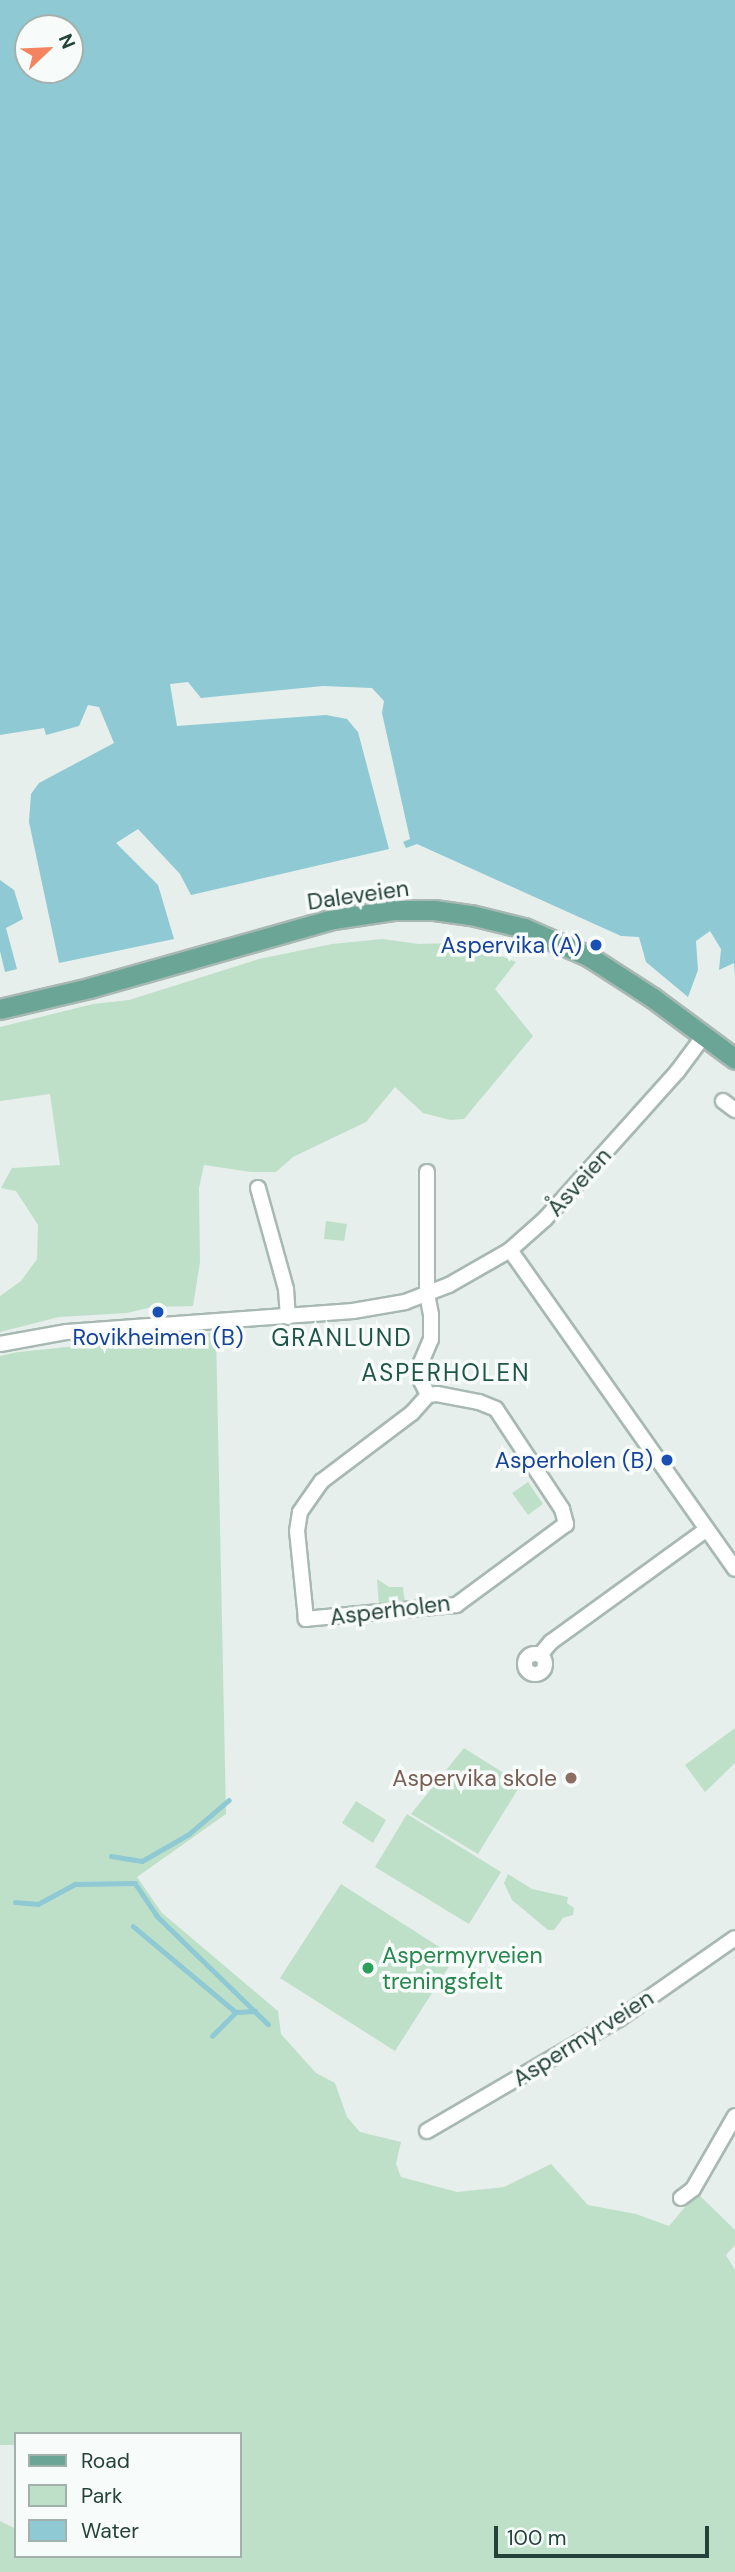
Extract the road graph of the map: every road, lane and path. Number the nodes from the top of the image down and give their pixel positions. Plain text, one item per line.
1 (0, 1009) edge
2 (703, 1037) junction
3 (735, 1059) edge
4 (723, 1101) dead end
5 (735, 1110) edge
6 (427, 1172) dead end
7 (258, 1188) dead end
8 (510, 1250) junction
9 (426, 1294) junction
10 (288, 1317) junction
11 (0, 1343) edge
12 (428, 1395) junction
13 (706, 1530) junction
14 (735, 1569) edge
15 (540, 1655) dead end
16 (735, 1938) edge
17 (735, 2116) edge
18 (428, 2131) dead end
19 (681, 2198) dead end

1 - 2 main road, Daleveien
2 - 3 main road, Daleveien
2 - 8 street, Åsveien
4 - 5 street
6 - 9 street
7 - 10 street
8 - 9 street, Åsveien
8 - 13 street
9 - 10 street, Åsveien
9 - 12 street
10 - 11 street, Åsveien
12 - 12 street, Asperholen
13 - 14 street
13 - 15 street
16 - 18 street, Aspermyrveien
17 - 19 street

